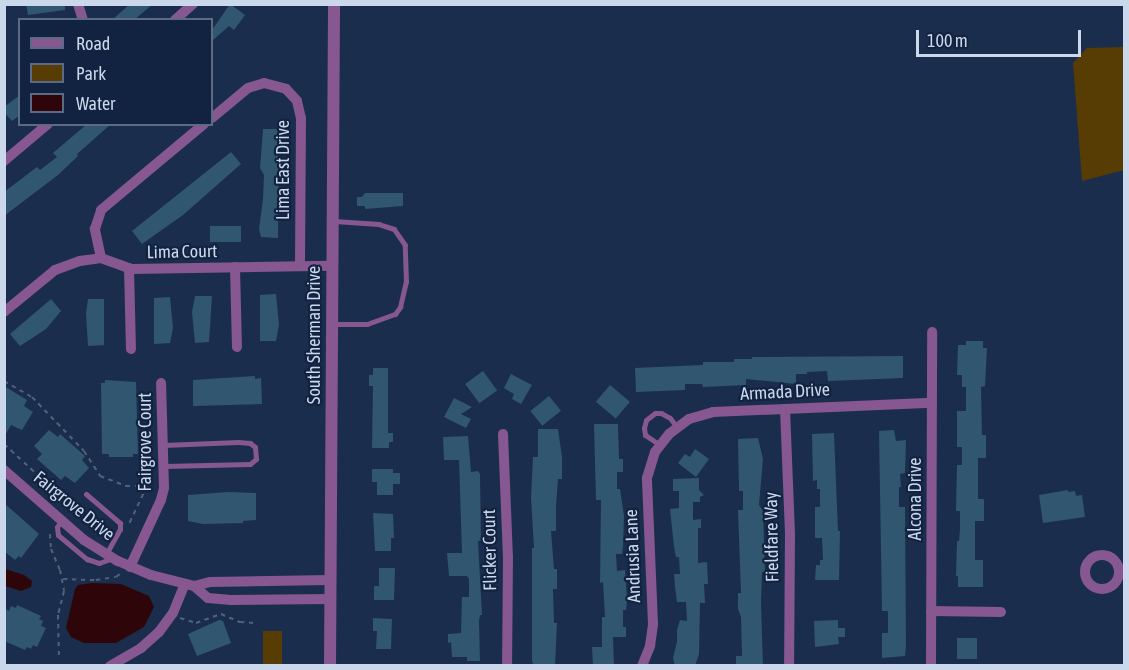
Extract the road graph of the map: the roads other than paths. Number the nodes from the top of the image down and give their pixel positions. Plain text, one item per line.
1 (193, 4) edge
2 (334, 4) edge
3 (178, 18) edge
4 (213, 117) edge
5 (46, 126) edge
6 (202, 126) edge
7 (4, 161) edge
8 (332, 221) junction
9 (101, 258) junction
10 (300, 266) junction
11 (332, 266) junction
12 (235, 267) junction
13 (129, 268) junction
14 (4, 312) edge
15 (332, 324) junction
16 (932, 332) dead end
17 (237, 347) dead end
18 (131, 349) dead end
19 (161, 383) dead end
20 (932, 403) junction
21 (785, 409) junction
22 (677, 427) junction
23 (503, 434) dead end
24 (163, 445) junction
25 (660, 445) junction
26 (164, 466) junction
27 (4, 470) edge
28 (86, 494) dead end
29 (61, 521) junction
30 (110, 553) junction
31 (126, 569) junction
32 (330, 580) junction
33 (190, 585) junction
34 (330, 599) junction
35 (931, 611) junction
36 (1001, 612) dead end
37 (110, 666) edge
38 (330, 666) edge
39 (507, 666) edge
40 (642, 666) edge
41 (789, 666) edge
42 (931, 666) edge

1 - 3 street
2 - 8 street, South Sherman Drive
4 - 10 street, Lima East Drive
5 - 7 street
6 - 9 street
8 - 11 street, South Sherman Drive
8 - 15 lane
9 - 13 street, Lima Court
9 - 14 street, Lima Court
10 - 11 street, Lima Court
10 - 12 street, Lima Court
11 - 15 street, South Sherman Drive
12 - 13 street, Lima Court
12 - 17 street, Lima Court
13 - 18 street, Lima Court
15 - 32 street, South Sherman Drive
16 - 20 street, Alcona Drive
19 - 24 street, Fairgrove Court
20 - 21 street, Armada Drive
20 - 35 street, Alcona Drive
21 - 22 street, Armada Drive
21 - 41 street, Fieldfare Way
22 - 25 street, Andrusia Lane
22 - 25 lane
23 - 39 street, Flicker Court
24 - 26 street, Fairgrove Court
24 - 26 lane
25 - 40 street, Andrusia Lane
26 - 31 street, Fairgrove Court
27 - 29 street, Fairgrove Drive
28 - 30 lane
29 - 30 street, Fairgrove Drive
29 - 30 lane
30 - 31 street, Fairgrove Drive
31 - 33 street, Fairgrove Drive
32 - 33 street, Fairgrove Drive
32 - 34 street, South Sherman Drive
33 - 34 street, Fairgrove Drive
33 - 37 street
34 - 38 street, South Sherman Drive
35 - 36 street
35 - 42 street, Alcona Drive

